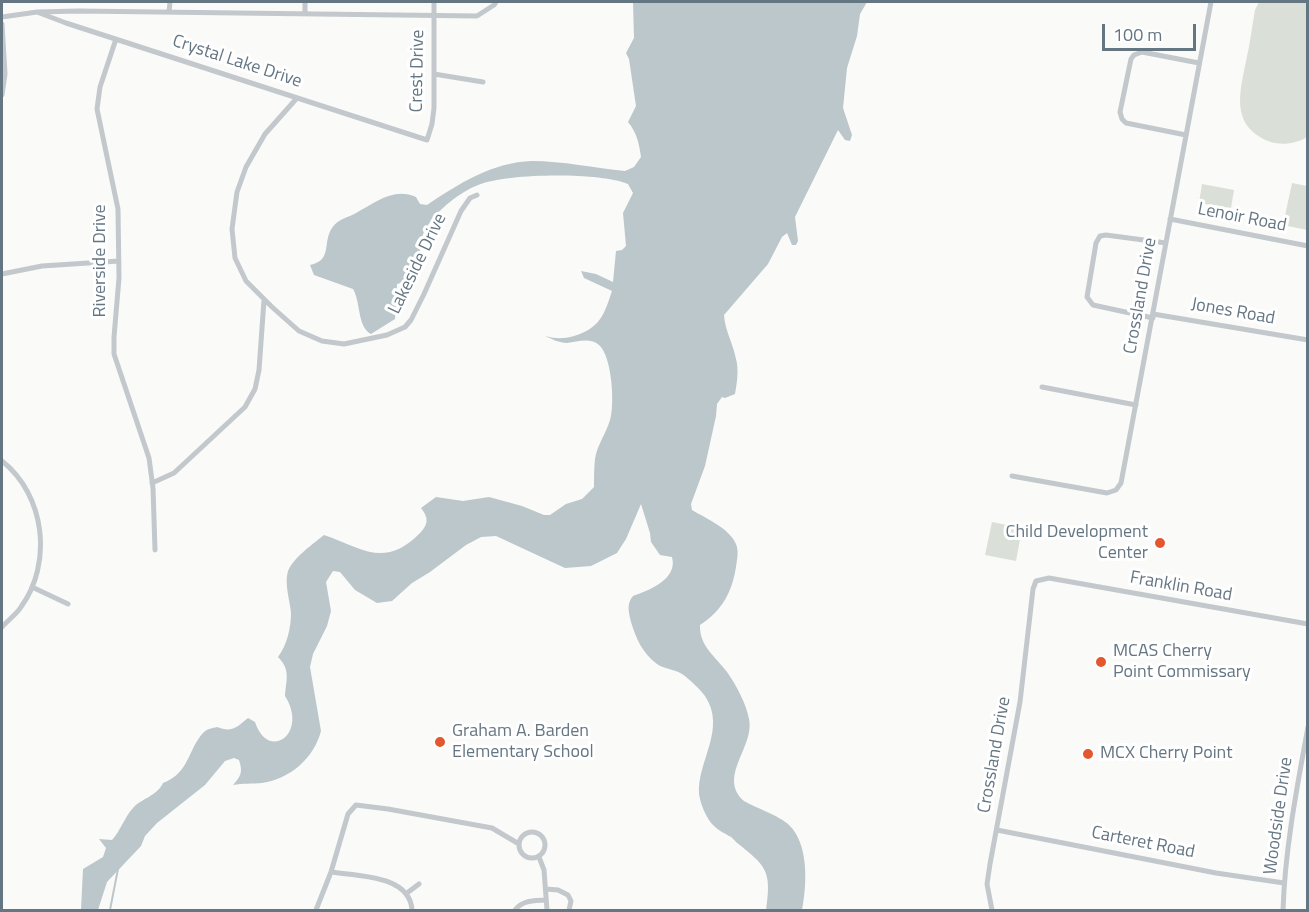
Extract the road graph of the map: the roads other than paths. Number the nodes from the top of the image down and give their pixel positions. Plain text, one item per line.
1 (170, 2) edge
2 (305, 2) edge
3 (434, 2) edge
4 (496, 2) edge
5 (1211, 2) edge
6 (37, 12) junction
7 (170, 12) junction
8 (305, 13) junction
9 (434, 14) junction
10 (2, 16) edge
11 (2, 24) edge
12 (116, 39) junction
13 (1199, 63) junction
14 (434, 74) junction
15 (483, 82) dead end
16 (2, 96) edge
17 (297, 98) junction
18 (1186, 135) junction
19 (427, 140) joint
20 (477, 195) dead end
21 (1170, 219) junction
22 (1166, 243) junction
23 (1308, 246) edge
24 (119, 261) junction
25 (2, 274) edge
26 (264, 300) junction
27 (1153, 316) junction
28 (1308, 340) edge
29 (1042, 387) dead end
30 (1136, 405) junction
31 (2, 461) edge
32 (1012, 476) dead end
33 (152, 483) junction
34 (155, 550) dead end
35 (1049, 578) joint
36 (32, 587) junction
37 (68, 604) dead end
38 (1308, 624) edge
39 (2, 627) edge
40 (1308, 727) edge
41 (996, 830) junction
42 (519, 844) junction
43 (539, 857) junction
44 (332, 872) junction
45 (1284, 883) junction
46 (419, 884) dead end
47 (546, 889) junction
48 (407, 893) junction
49 (546, 900) junction
50 (316, 910) edge
51 (412, 910) edge
52 (515, 910) edge
53 (547, 910) edge
54 (569, 910) edge
55 (992, 910) edge
56 (1283, 910) edge

1 - 7 street
2 - 8 street
3 - 9 street, Crest Drive
4 - 9 street
5 - 13 street, Crossland Drive
6 - 7 street
6 - 10 street
6 - 12 street, Crystal Lake Drive
7 - 8 street
8 - 9 street
9 - 14 street, Crest Drive
11 - 16 street
12 - 17 street, Crystal Lake Drive
12 - 24 street, Riverside Drive
13 - 18 street, Crossland Drive
13 - 18 street
14 - 15 street
14 - 19 street, Crest Drive
17 - 19 street, Crystal Lake Drive
17 - 26 street, Lakeside Drive
18 - 21 street, Crossland Drive
20 - 26 street, Lakeside Drive
21 - 22 street, Crossland Drive
21 - 23 street, Lenoir Road
22 - 27 street, Crossland Drive
22 - 27 street, Jones Road
24 - 25 street
24 - 33 street, Riverside Drive
26 - 33 street
27 - 28 street, Jones Road
27 - 30 street, Crossland Drive
29 - 30 street
30 - 32 street, Crossland Drive
31 - 36 street
33 - 34 street, Riverside Drive
35 - 38 street, Franklin Road
35 - 41 street, Crossland Drive
36 - 37 street
36 - 39 street
40 - 45 street, Woodside Drive
41 - 45 street, Carteret Road
41 - 55 street, Crossland Drive
42 - 43 street
42 - 43 street
42 - 44 street
43 - 47 street
44 - 48 street
44 - 50 street
45 - 56 street, Woodside Drive
46 - 48 street
47 - 49 street
47 - 54 street
48 - 51 street
49 - 52 street
49 - 53 street

